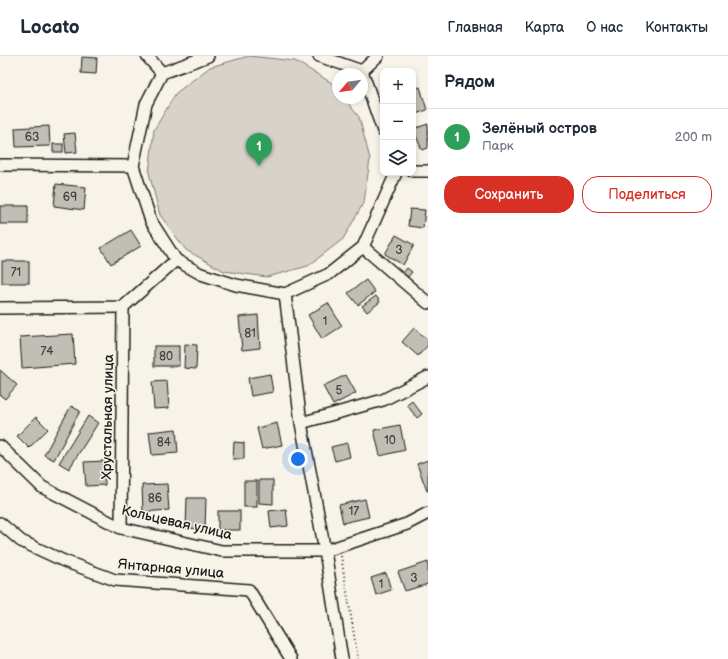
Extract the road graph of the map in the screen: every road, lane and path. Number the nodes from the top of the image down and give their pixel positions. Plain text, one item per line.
1 (147, 56) edge
2 (208, 56) edge
3 (319, 56) edge
4 (378, 56) edge
5 (353, 68) edge
6 (365, 68) edge
7 (162, 73) junction
8 (368, 88) edge
9 (380, 122) edge
10 (0, 165) edge
11 (133, 166) junction
12 (416, 171) edge
13 (428, 171) edge
14 (395, 176) edge
15 (363, 247) junction
16 (176, 260) junction
17 (285, 294) junction
18 (428, 303) edge
19 (123, 307) junction
20 (0, 308) edge
21 (428, 377) edge
22 (301, 423) junction
23 (0, 446) edge
24 (428, 513) edge
25 (0, 522) edge
26 (121, 528) junction
27 (340, 547) junction
28 (325, 551) junction
29 (291, 659) edge
30 (342, 659) edge
31 (358, 659) edge

1 - 7 street
2 - 7 street
3 - 5 street
4 - 6 street
7 - 11 street
8 - 9 street
10 - 11 street
11 - 16 street
12 - 13 street
14 - 15 street
15 - 17 street
15 - 18 street
16 - 17 street
16 - 19 street
17 - 22 street
19 - 20 street
19 - 26 street, Хрустальная улица
21 - 22 street
22 - 28 street
23 - 26 street, Кольцевая улица
24 - 27 street, Кольцевая улица
25 - 29 street, Янтарная улица
26 - 28 street, Кольцевая улица
27 - 28 street, Кольцевая улица
27 - 31 path
28 - 30 street

